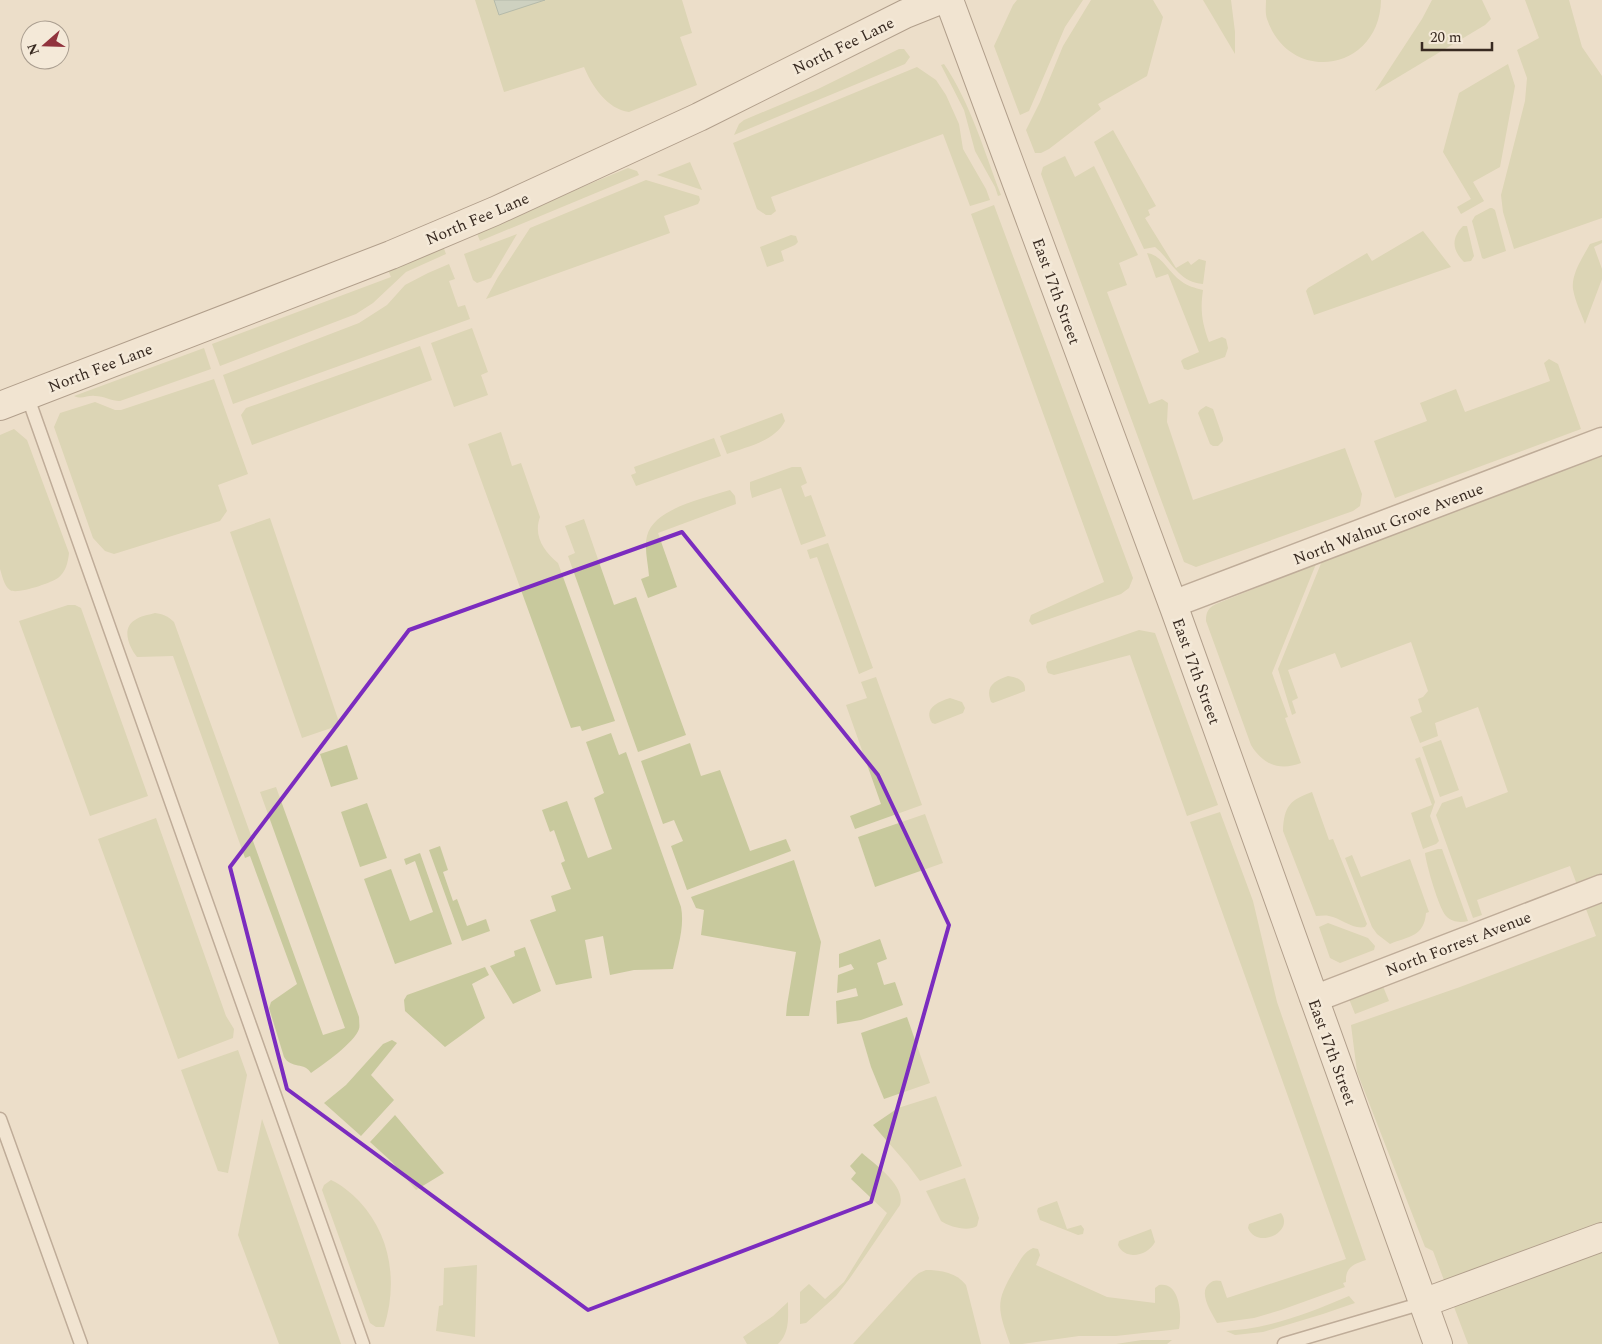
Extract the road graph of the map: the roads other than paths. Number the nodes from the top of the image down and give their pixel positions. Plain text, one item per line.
1 (940, 0) edge
2 (949, 0) edge
3 (27, 395) junction
4 (0, 406) edge
5 (1602, 441) edge
6 (1173, 604) junction
7 (1602, 888) edge
8 (1314, 999) junction
9 (0, 1119) edge
10 (1602, 1237) edge
11 (1423, 1303) junction
12 (81, 1344) edge
13 (363, 1344) edge
14 (1284, 1344) edge
15 (1438, 1344) edge

1 - 3 main road, North Fee Lane
2 - 6 main road, East 17th Street
3 - 4 main road, North Fee Lane
3 - 13 lane
5 - 6 street, North Walnut Grove Avenue
6 - 8 main road, East 17th Street
7 - 8 street, North Forrest Avenue
8 - 11 main road, East 17th Street
9 - 12 lane
10 - 11 main road
11 - 14 lane
11 - 15 main road, East 17th Street

